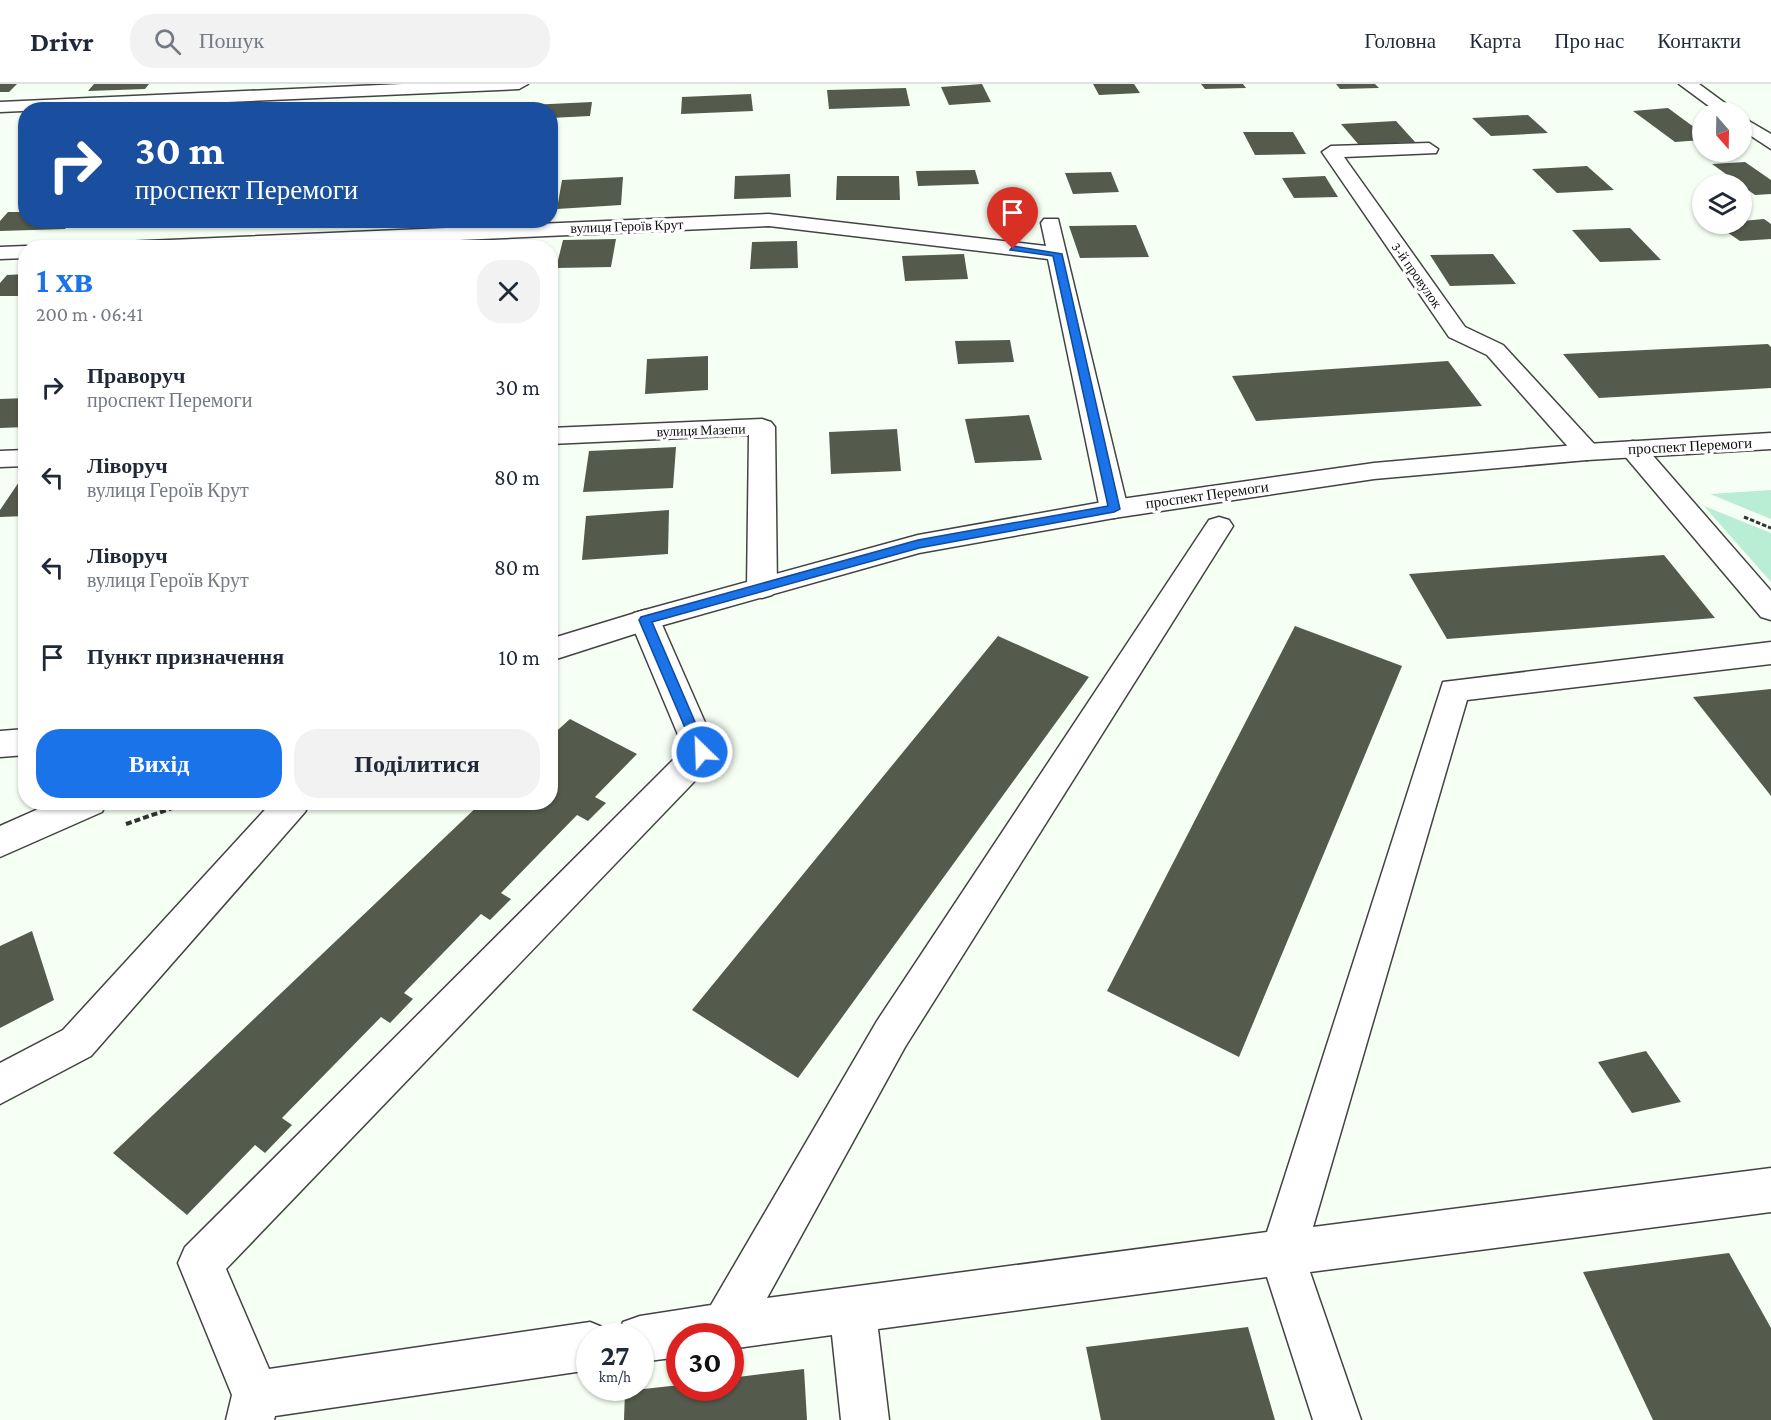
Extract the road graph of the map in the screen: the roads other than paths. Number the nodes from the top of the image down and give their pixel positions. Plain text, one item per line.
1 (66, 84) edge
2 (519, 84) edge
3 (1688, 84) edge
4 (393, 87) edge
5 (48, 102) edge
6 (87, 102) edge
7 (1714, 102) edge
8 (18, 106) edge
9 (0, 107) edge
10 (1752, 129) edge
11 (1771, 143) edge
12 (1429, 149) dead end
13 (1051, 223) dead end
14 (308, 240) edge
15 (18, 252) edge
16 (0, 253) edge
17 (1057, 254) junction
18 (558, 436) edge
19 (1771, 441) edge
20 (1634, 449) junction
21 (1587, 452) junction
22 (18, 458) edge
23 (0, 459) edge
24 (1114, 509) junction
25 (1219, 526) dead end
26 (762, 588) junction
27 (1771, 610) edge
28 (645, 620) junction
29 (558, 647) edge
30 (1771, 653) edge
31 (18, 743) edge
32 (0, 744) edge
33 (72, 810) edge
34 (286, 810) edge
35 (0, 842) edge
36 (0, 1084) edge
37 (1771, 1190) edge
38 (1282, 1255) junction
39 (852, 1308) junction
40 (728, 1323) edge
41 (744, 1324) edge
42 (576, 1349) edge
43 (253, 1407) edge
44 (865, 1420) edge
45 (1337, 1420) edge

1 - 5 street
2 - 4 street
3 - 7 street
4 - 6 street
8 - 9 street
10 - 11 street
12 - 21 street, 3-й провулок
13 - 17 street
14 - 17 street, вулиця Героїв Крут
15 - 16 street
17 - 24 street
18 - 26 street, вулиця Мазепи
19 - 20 street, проспект Перемоги
20 - 21 street, проспект Перемоги
20 - 27 street
21 - 24 street, проспект Перемоги
22 - 23 street
24 - 26 street, проспект Перемоги
25 - 40 street
26 - 28 street, проспект Перемоги
28 - 29 street, проспект Перемоги
28 - 43 street
30 - 38 street
31 - 32 street
33 - 35 street
34 - 36 street
37 - 38 street
38 - 39 street
38 - 45 street
39 - 41 street
39 - 44 street
42 - 43 street

